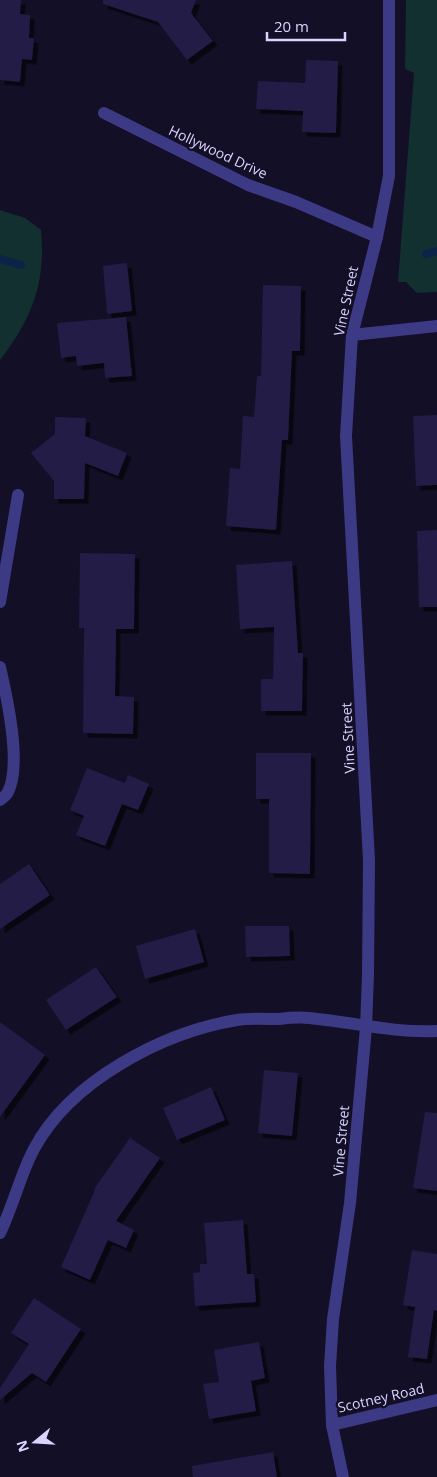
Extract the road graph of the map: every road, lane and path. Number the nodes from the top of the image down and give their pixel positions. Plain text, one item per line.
1 (389, 0) edge
2 (104, 113) dead end
3 (377, 237) junction
4 (437, 326) edge
5 (352, 335) junction
6 (18, 495) dead end
7 (0, 602) edge
8 (0, 667) edge
9 (0, 800) edge
10 (366, 1028) junction
11 (437, 1031) edge
12 (0, 1233) edge
13 (437, 1400) edge
14 (332, 1425) junction
15 (344, 1477) edge

1 - 3 street, Vine Street
2 - 3 street, Hollywood Drive
3 - 5 street, Vine Street
4 - 5 street
5 - 10 street, Vine Street
6 - 7 street
8 - 9 street
10 - 11 street
10 - 12 street
10 - 14 street, Vine Street
13 - 14 street, Scotney Road
14 - 15 street, Vine Street

